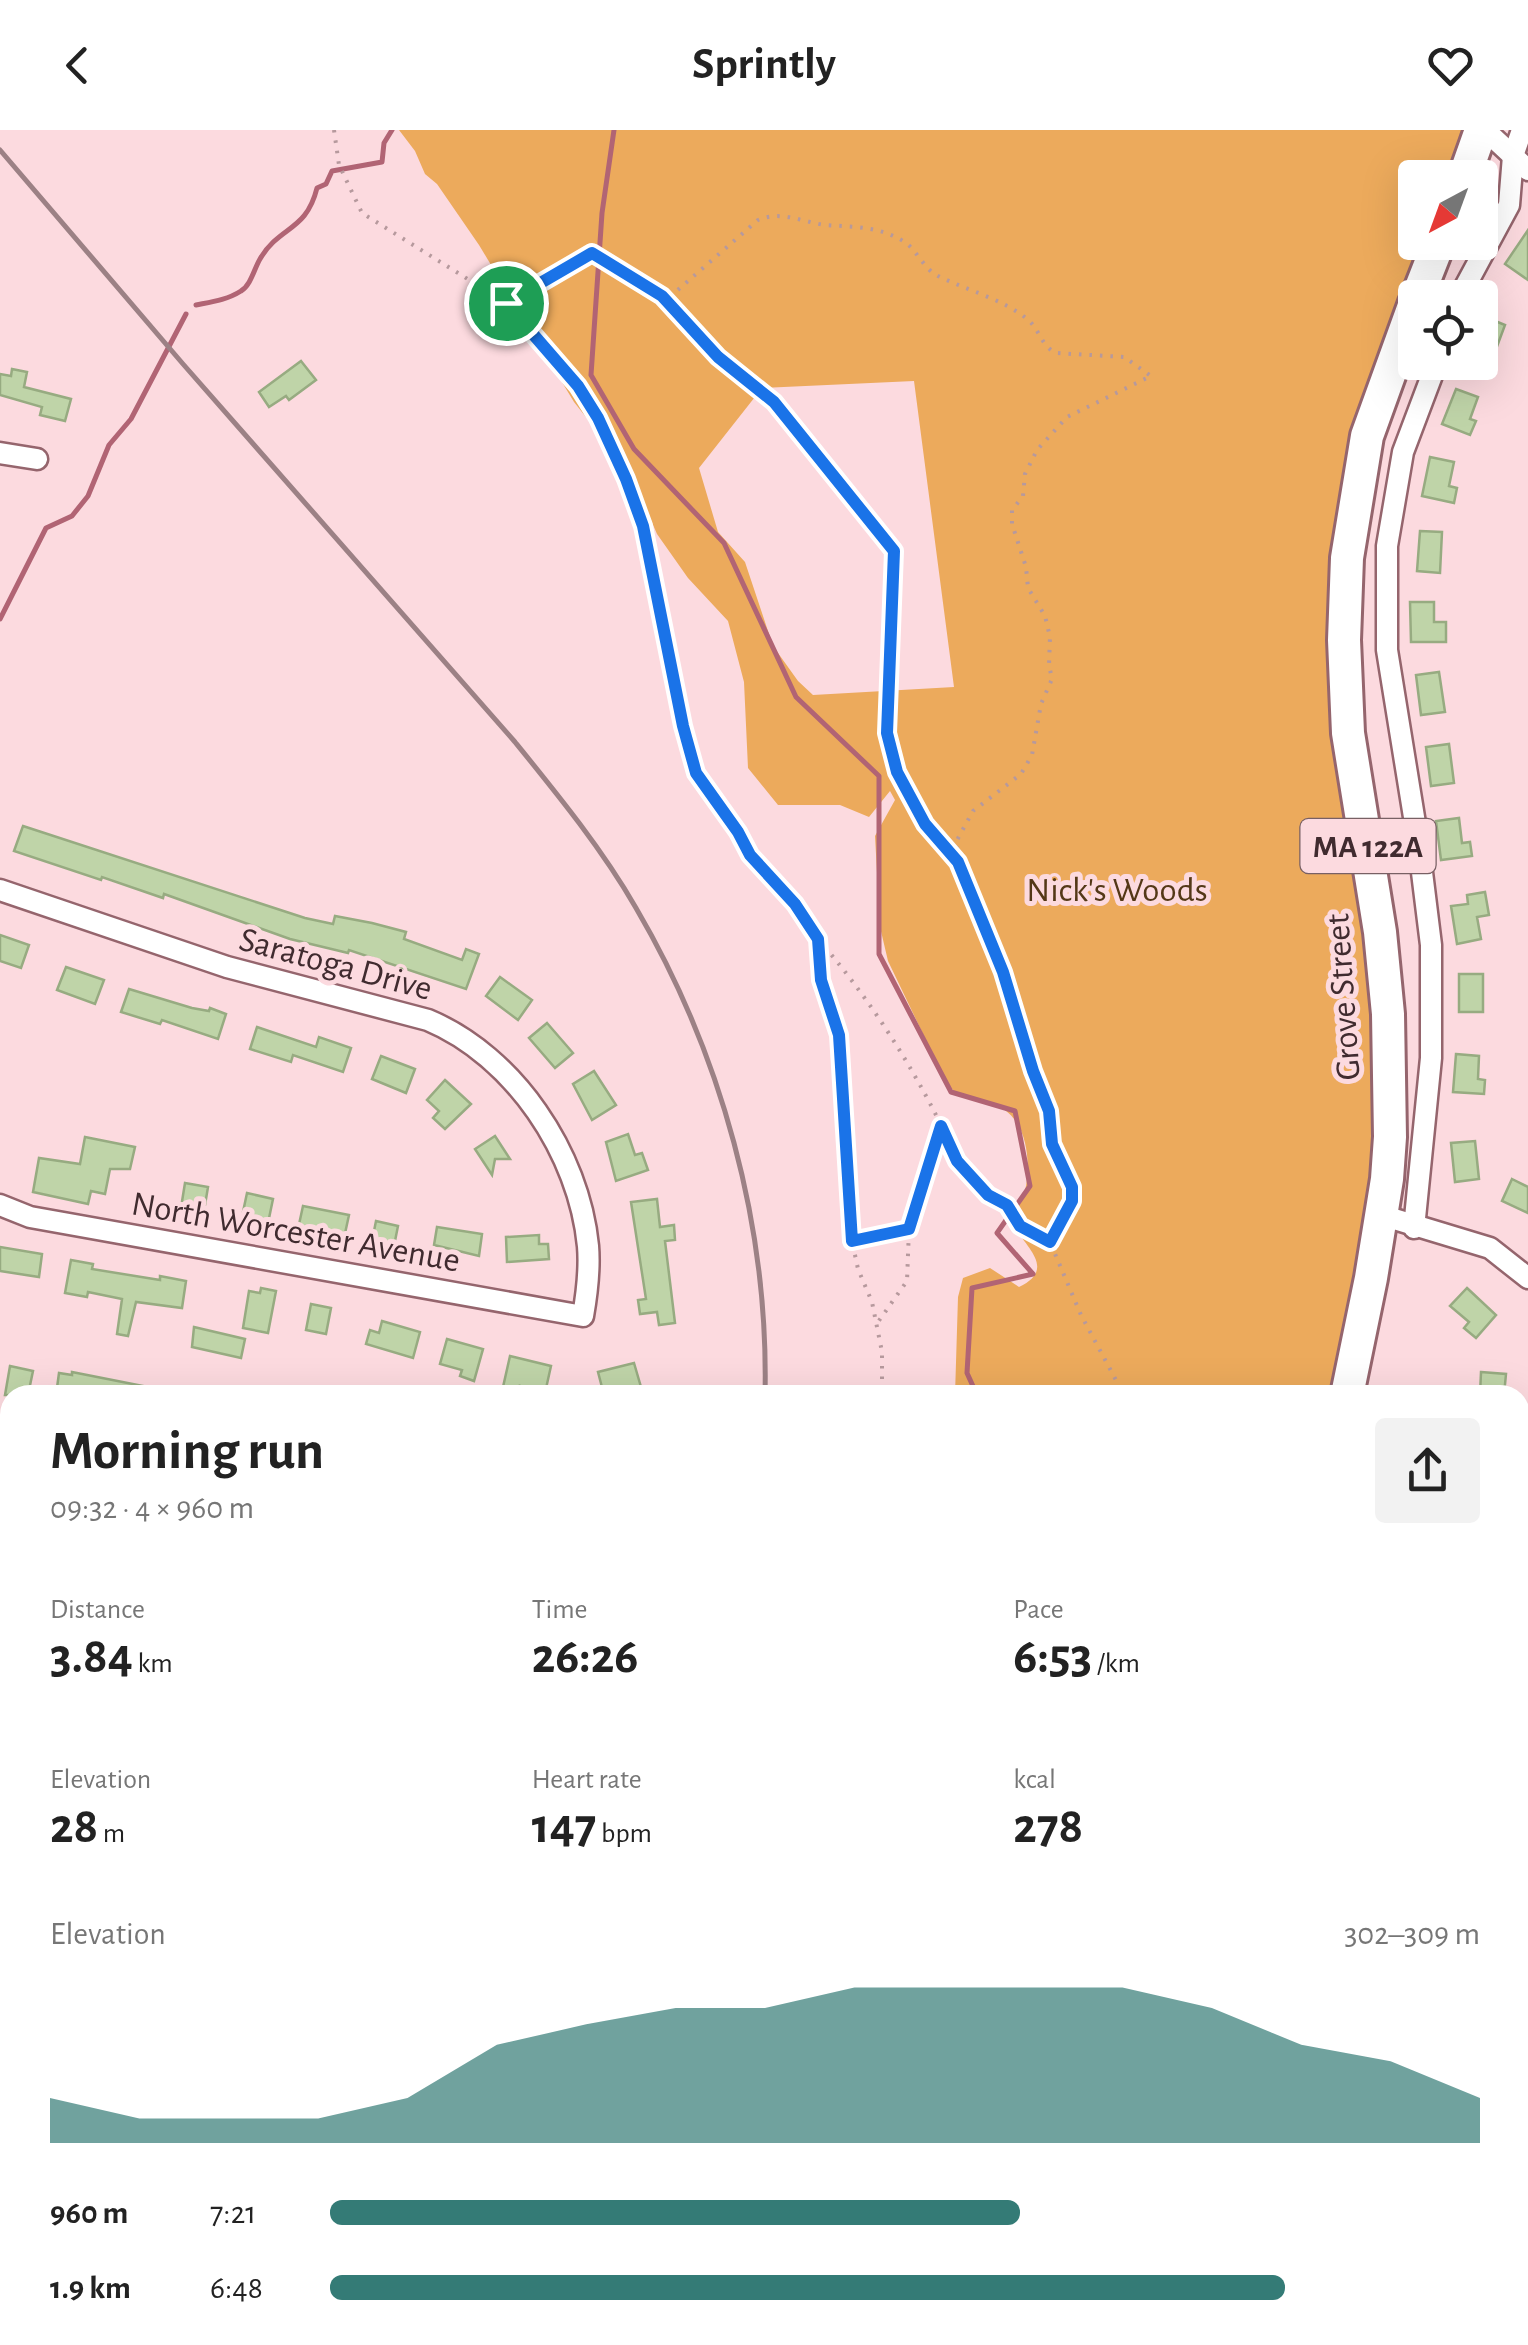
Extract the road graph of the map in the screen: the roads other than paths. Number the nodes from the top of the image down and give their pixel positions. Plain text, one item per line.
1 (1484, 130) edge
2 (1522, 130) edge
3 (1472, 160) edge
4 (1521, 163) edge
5 (1469, 280) edge
6 (1398, 350) edge
7 (1430, 380) edge
8 (0, 452) edge
9 (37, 459) dead end
10 (0, 890) edge
11 (0, 1205) edge
12 (1381, 1215) junction
13 (1414, 1228) junction
14 (1528, 1278) edge
15 (583, 1316) joint
16 (1349, 1385) edge

1 - 3 main road
1 - 4 street
2 - 4 street
4 - 5 street
6 - 12 main road, Grove Street / MA 122A
7 - 13 street
8 - 9 street
10 - 15 street, Saratoga Drive
11 - 15 street, North Worcester Avenue
12 - 13 street
12 - 16 main road, Grove Street / MA 122A
13 - 14 street

